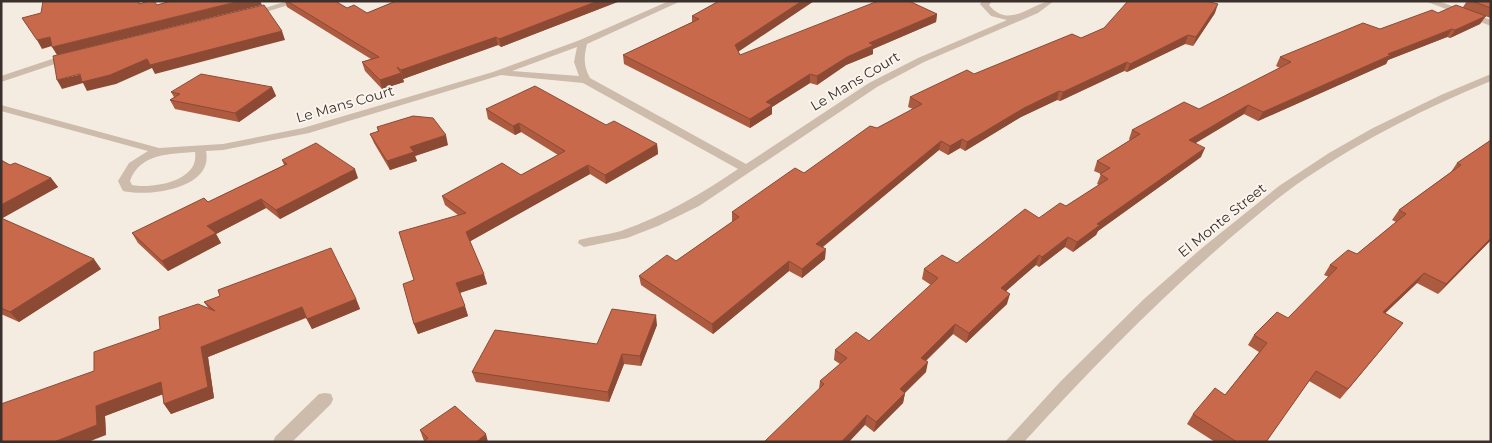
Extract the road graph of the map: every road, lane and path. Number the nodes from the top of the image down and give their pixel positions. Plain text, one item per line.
1 (297, 1) edge
2 (677, 1) edge
3 (988, 1) edge
4 (1050, 1) edge
5 (1429, 1) edge
6 (243, 16) edge
7 (1018, 18) junction
8 (1491, 23) edge
9 (583, 42) junction
10 (83, 53) edge
11 (496, 74) junction
12 (1491, 77) edge
13 (1, 79) edge
14 (586, 80) junction
15 (1, 108) edge
16 (200, 149) junction
17 (160, 151) junction
18 (744, 168) junction
19 (584, 242) dead end
20 (325, 399) dead end
21 (281, 442) edge
22 (1013, 442) edge

1 - 6 street
2 - 9 street, Le Mans Court
3 - 7 street
4 - 7 street, Le Mans Court
5 - 8 street
7 - 18 street, Le Mans Court
9 - 11 street, Le Mans Court
9 - 14 street
10 - 13 street
11 - 14 street, Le Mans Court
11 - 16 street, Le Mans Court
12 - 22 street, El Monte Street
14 - 18 street, Le Mans Court
15 - 17 street, Le Mans Court
16 - 17 street, Le Mans Court
16 - 17 street, Le Mans Court
18 - 19 street, Le Mans Court
20 - 21 street

